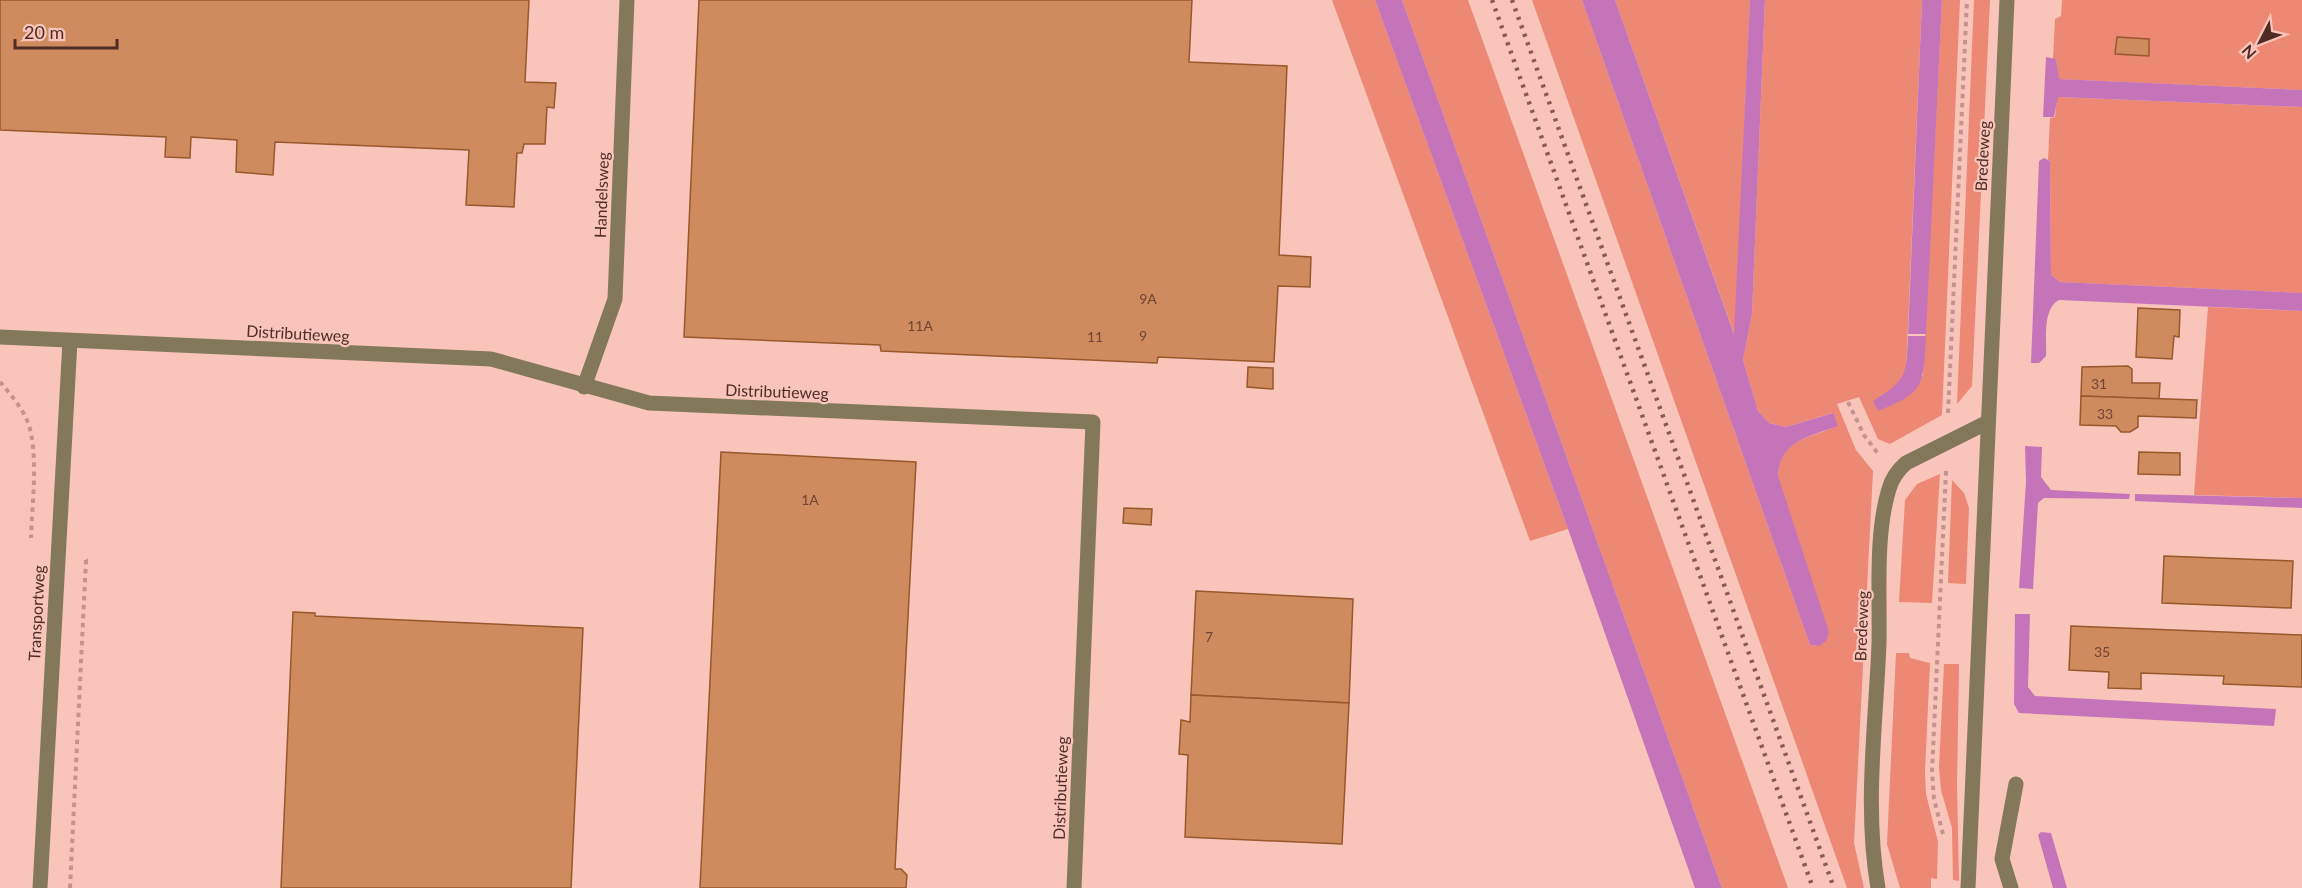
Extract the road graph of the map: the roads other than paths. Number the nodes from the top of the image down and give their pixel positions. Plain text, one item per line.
1 (627, 0) edge
2 (2007, 0) edge
3 (0, 337) edge
4 (70, 341) junction
5 (584, 387) junction
6 (1988, 422) junction
7 (2016, 784) dead end
8 (40, 888) edge
9 (1074, 888) edge
10 (1878, 888) edge
11 (1968, 888) edge
12 (2011, 888) edge

1 - 5 street, Handelsweg
2 - 6 street, Bredeweg
3 - 4 street, Distributieweg
4 - 5 street, Distributieweg
4 - 8 street, Transportweg
5 - 9 street, Distributieweg
6 - 10 street, Bredeweg
6 - 11 street, Bredeweg
7 - 12 street

